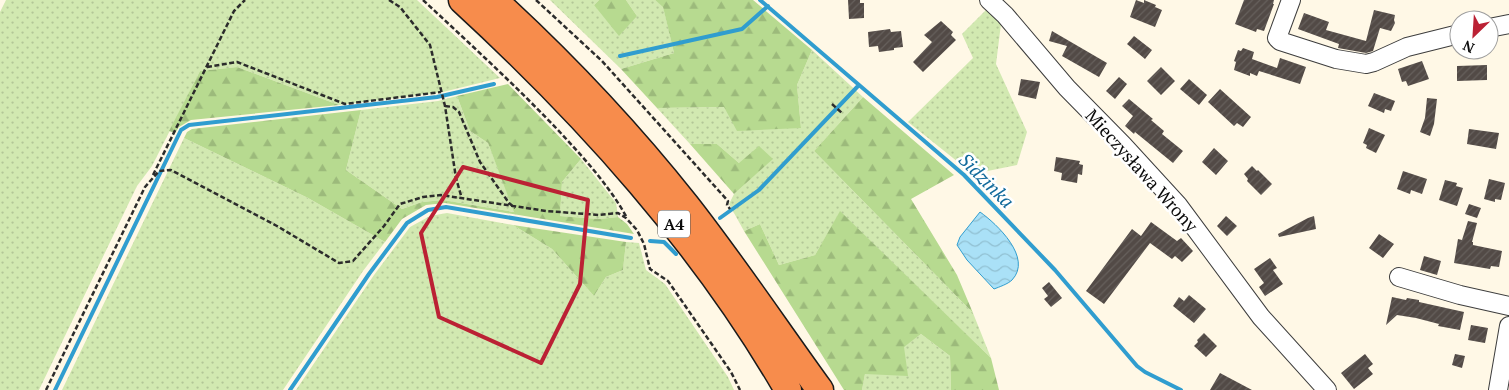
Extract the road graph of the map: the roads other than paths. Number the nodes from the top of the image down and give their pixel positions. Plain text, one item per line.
1 (462, 0) edge
2 (494, 0) edge
3 (989, 0) edge
4 (1291, 0) edge
5 (1449, 36) edge
6 (1399, 277) dead end
7 (1509, 306) edge
8 (1509, 326) edge
9 (768, 337) junction
10 (780, 390) edge
11 (788, 390) edge
12 (812, 390) edge
13 (820, 390) edge
14 (1327, 390) edge
15 (1498, 390) edge

1 - 9 highway, A4
2 - 9 highway, A4
3 - 14 street, Mieczysława Wrony
4 - 5 street
6 - 7 street
8 - 15 street
9 - 10 highway
9 - 11 highway, A4
9 - 12 highway, A4
9 - 13 highway

